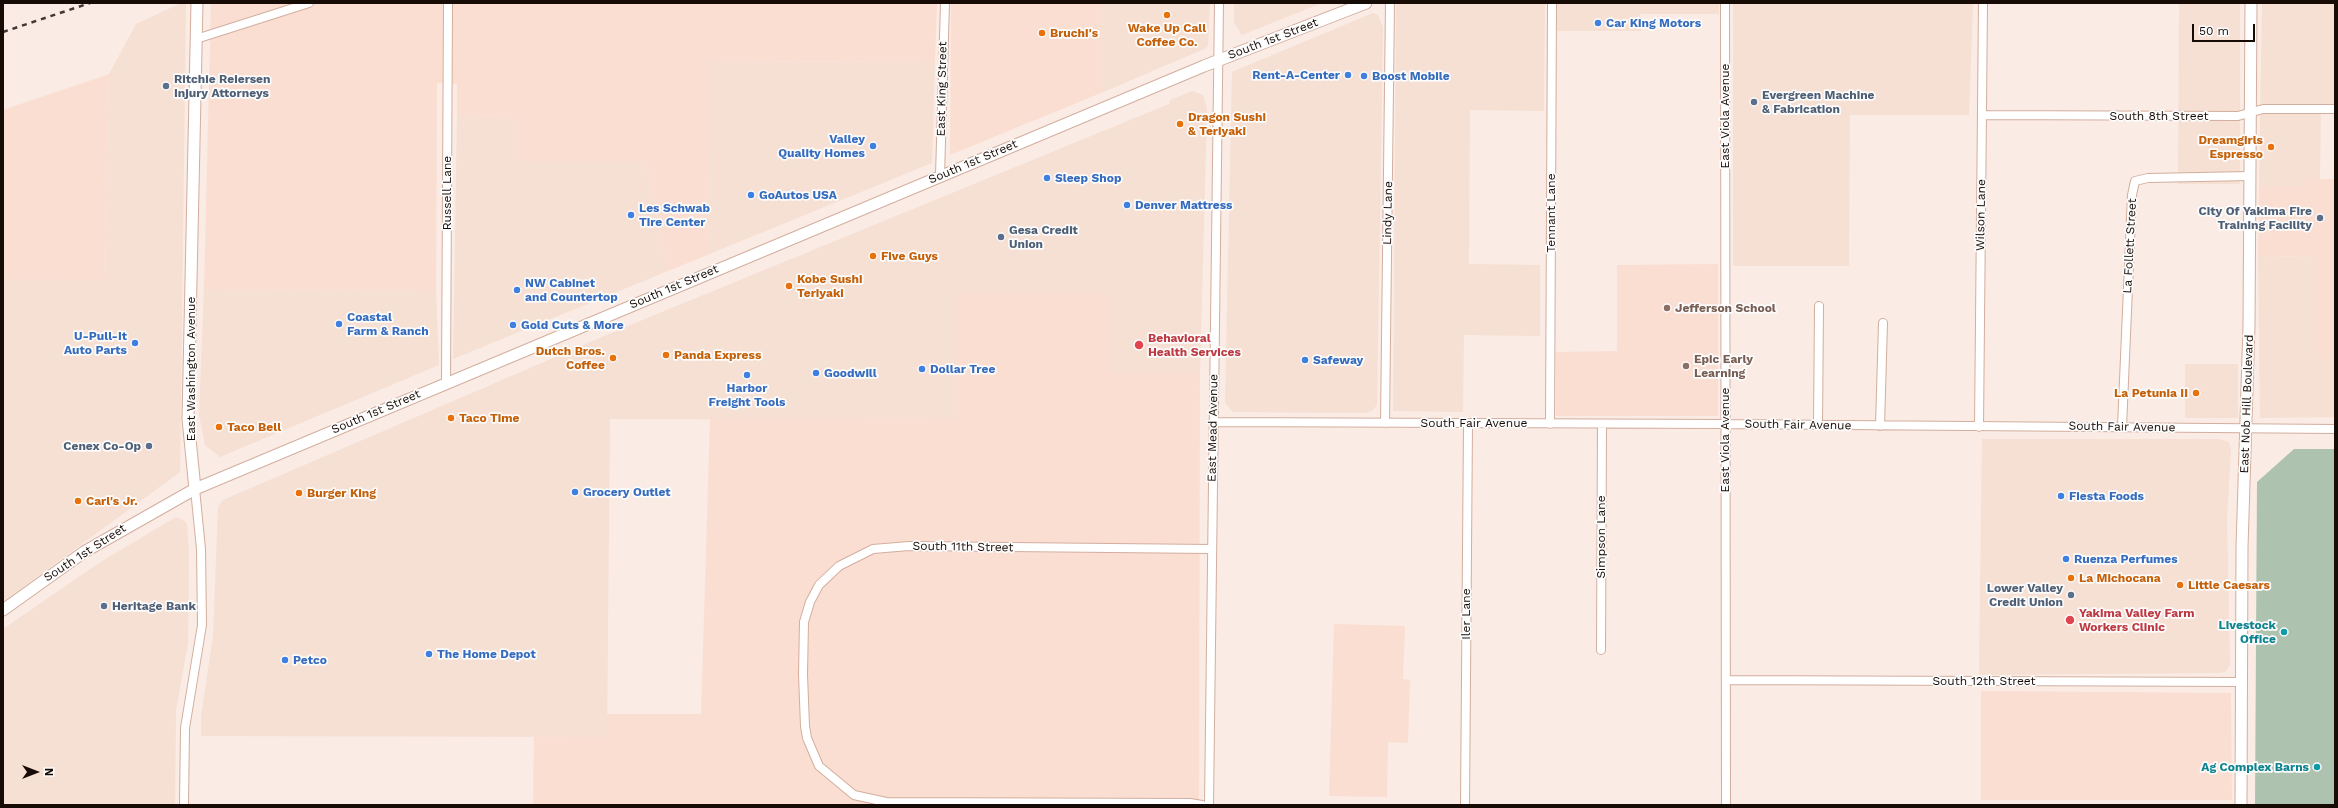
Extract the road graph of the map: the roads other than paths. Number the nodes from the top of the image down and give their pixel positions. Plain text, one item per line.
1 (197, 3) edge
2 (309, 3) edge
3 (448, 3) edge
4 (944, 3) edge
5 (1219, 3) edge
6 (1366, 3) edge
7 (1390, 3) edge
8 (1552, 3) edge
9 (1725, 3) edge
10 (1983, 3) edge
11 (2252, 3) edge
12 (196, 39) junction
13 (1219, 60) junction
14 (2335, 109) edge
15 (2251, 113) junction
16 (1982, 115) junction
17 (940, 176) junction
18 (2250, 176) junction
19 (1819, 306) dead end
20 (1883, 323) dead end
21 (446, 382) junction
22 (1213, 422) junction
23 (1385, 423) junction
24 (1468, 424) junction
25 (1550, 424) junction
26 (1602, 424) junction
27 (1725, 424) junction
28 (1818, 425) junction
29 (1880, 426) junction
30 (1979, 427) junction
31 (2122, 427) junction
32 (2247, 429) junction
33 (2335, 429) edge
34 (195, 489) junction
35 (1211, 549) junction
36 (3, 610) edge
37 (1601, 650) dead end
38 (1726, 680) junction
39 (2242, 682) junction
40 (184, 805) edge
41 (1202, 805) edge
42 (1209, 805) edge
43 (1465, 805) edge
44 (1726, 805) edge
45 (2241, 805) edge

1 - 12 main road, East Washington Avenue
2 - 12 street
3 - 21 street, Russell Lane
4 - 17 street, East King Street
5 - 13 street, East Mead Avenue
6 - 13 main road, South 1st Street
7 - 23 street, Lindy Lane
8 - 25 street, Tennant Lane
9 - 27 street, East Viola Avenue
10 - 16 street, Wilson Lane
11 - 15 main road, East Nob Hill Boulevard
12 - 34 main road, East Washington Avenue
13 - 17 main road, South 1st Street
13 - 22 street, East Mead Avenue
14 - 15 street, South 8th Street
15 - 16 street, South 8th Street
15 - 18 main road, East Nob Hill Boulevard
16 - 30 street, Wilson Lane
17 - 21 main road, South 1st Street
18 - 31 street, La Follett Street
18 - 32 main road, East Nob Hill Boulevard
19 - 28 street
20 - 29 street
21 - 34 main road, South 1st Street
22 - 23 street, South Fair Avenue
22 - 35 street, East Mead Avenue
23 - 24 street, South Fair Avenue
24 - 25 street, South Fair Avenue
24 - 43 street, Iler Lane
25 - 26 street, South Fair Avenue
26 - 27 street, South Fair Avenue
26 - 37 street, Simpson Lane
27 - 28 street, South Fair Avenue
27 - 38 street, East Viola Avenue
28 - 29 street, South Fair Avenue
29 - 30 street, South Fair Avenue
30 - 31 street, South Fair Avenue
31 - 32 street, South Fair Avenue
32 - 33 street, South Fair Avenue
32 - 39 main road, East Nob Hill Boulevard
34 - 36 main road, South 1st Street
34 - 40 street, East Washington Avenue
35 - 41 street, South 11th Street
35 - 42 street, East Mead Avenue
38 - 39 street, South 12th Street
38 - 44 street, East Viola Avenue
39 - 45 main road, East Nob Hill Boulevard

